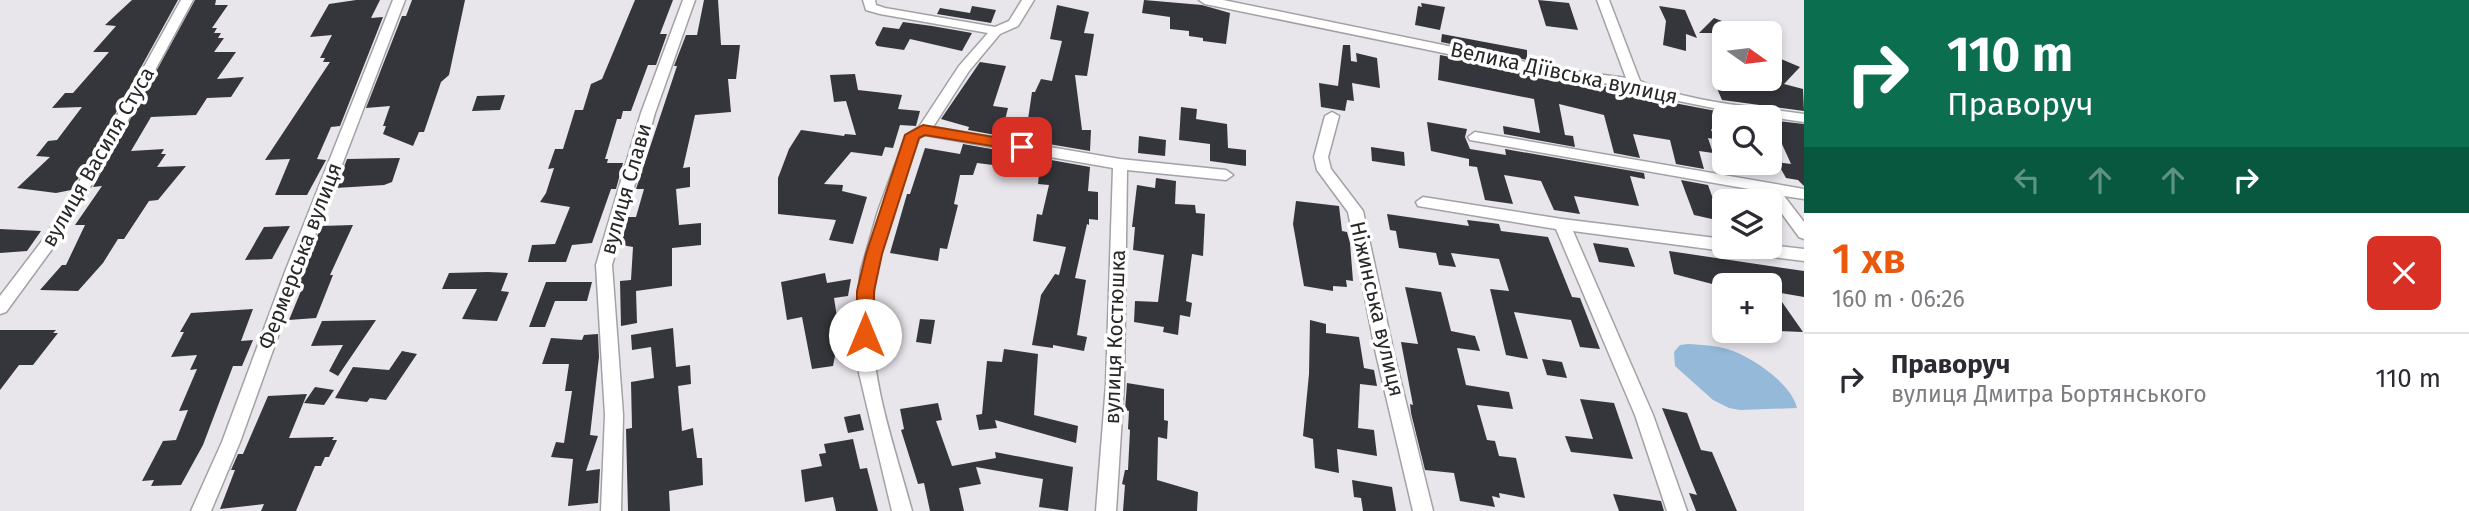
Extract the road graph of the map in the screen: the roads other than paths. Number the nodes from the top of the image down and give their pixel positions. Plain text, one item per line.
1 (187, 0) edge
2 (400, 0) edge
3 (689, 0) edge
4 (869, 0) edge
5 (1028, 0) edge
6 (1205, 0) edge
7 (1603, 0) edge
8 (996, 31) junction
9 (1634, 83) junction
10 (1332, 116) dead end
11 (1804, 118) edge
12 (918, 133) junction
13 (1475, 137) dead end
14 (1120, 163) junction
15 (1226, 175) dead end
16 (1772, 189) edge
17 (1782, 191) edge
18 (1804, 194) edge
19 (1423, 202) dead end
20 (1782, 203) edge
21 (1562, 224) junction
22 (1804, 233) edge
23 (1712, 243) edge
24 (1782, 252) edge
25 (1804, 255) edge
26 (0, 308) edge
27 (201, 511) edge
28 (611, 511) edge
29 (902, 511) edge
30 (1106, 511) edge
31 (1423, 511) edge
32 (1677, 511) edge

1 - 26 street, вулиця Василя Стуса
2 - 27 street, Фермерська вулиця
3 - 28 street, вулиця Слави
4 - 8 street
5 - 8 street
6 - 9 street, Велика Діївська вулиця
7 - 9 street
8 - 12 street
9 - 11 street, Велика Діївська вулиця
10 - 31 street, Ніжинська вулиця
12 - 14 street
12 - 29 street
13 - 16 street
14 - 15 street
14 - 30 street, вулиця Костюшка
17 - 18 street
19 - 21 street
20 - 22 street
21 - 23 street
21 - 32 street
24 - 25 street

